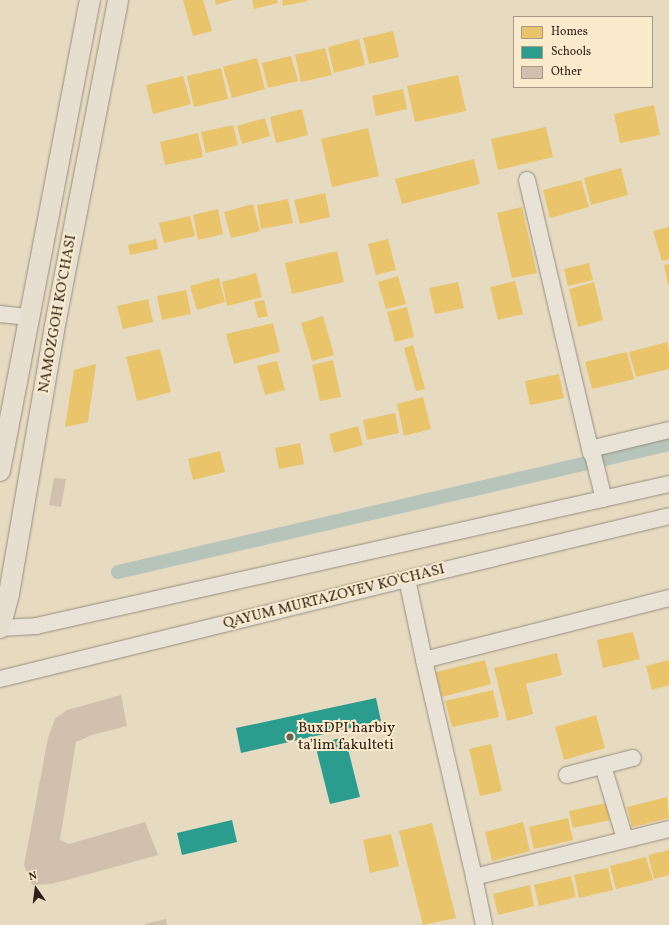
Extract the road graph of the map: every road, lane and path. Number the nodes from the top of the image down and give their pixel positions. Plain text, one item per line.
1 (90, 0) edge
2 (118, 0) edge
3 (527, 180) dead end
4 (0, 314) edge
5 (29, 316) junction
6 (669, 430) edge
7 (593, 458) junction
8 (0, 471) edge
9 (669, 484) edge
10 (604, 499) junction
11 (669, 516) edge
12 (408, 579) junction
13 (669, 598) edge
14 (0, 628) edge
15 (424, 660) junction
16 (0, 679) edge
17 (634, 758) dead end
18 (603, 766) junction
19 (567, 775) dead end
20 (669, 829) edge
21 (625, 839) junction
22 (474, 876) junction
23 (484, 925) edge

1 - 5 main road, NAMOZGOH KO'CHASI
2 - 14 main road, NAMOZGOH KO'CHASI
3 - 7 street
4 - 5 street
5 - 8 main road, NAMOZGOH KO'CHASI
6 - 7 street
7 - 10 street
9 - 10 street
10 - 14 street
11 - 12 street, QAYUM MURTAZOYEV KO'CHASI
12 - 15 street
12 - 16 street, QAYUM MURTAZOYEV KO'CHASI
13 - 15 street
15 - 22 street
17 - 18 street
18 - 19 street
18 - 21 street
20 - 21 street
21 - 22 street
22 - 23 street

